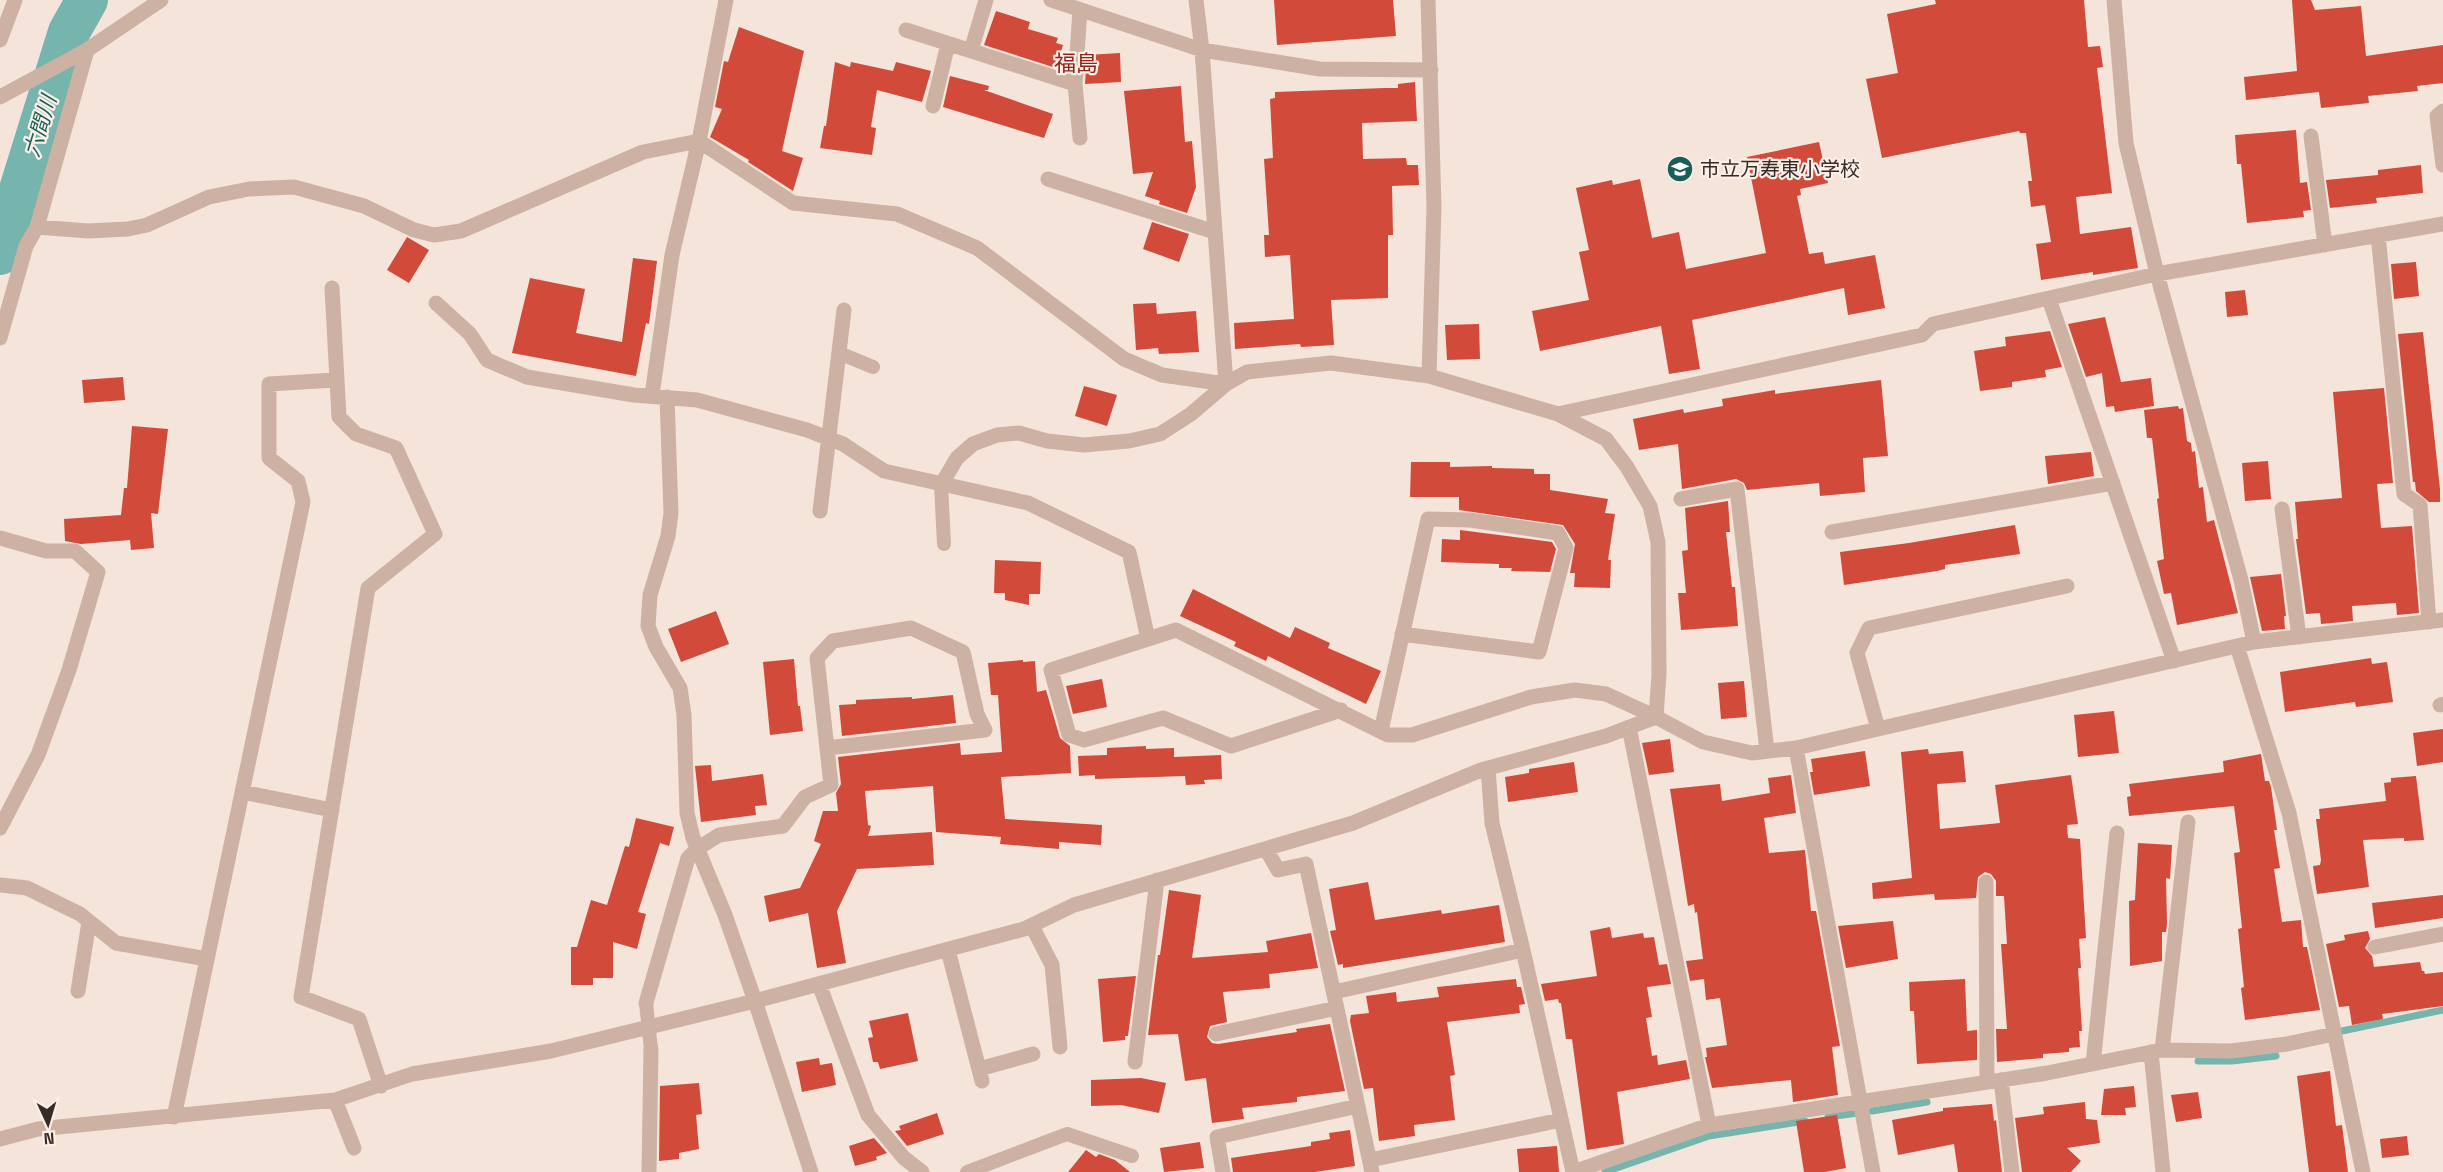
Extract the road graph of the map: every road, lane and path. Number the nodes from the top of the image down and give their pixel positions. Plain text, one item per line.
1 (15, 0) edge
2 (161, 0) edge
3 (726, 0) edge
4 (986, 0) edge
5 (1051, 0) edge
6 (1196, 0) edge
7 (1428, 0) edge
8 (2114, 0) edge
9 (1080, 9) junction
10 (906, 30) dead end
11 (0, 40) edge
12 (948, 44) junction
13 (1202, 50) junction
14 (971, 51) junction
15 (82, 53) junction
16 (1431, 70) junction
17 (1075, 84) junction
18 (0, 97) edge
19 (933, 106) dead end
20 (2443, 111) edge
21 (2311, 136) dead end
22 (1080, 138) dead end
23 (699, 141) junction
24 (2443, 165) edge
25 (1048, 178) dead end
26 (2443, 224) edge
27 (37, 227) junction
28 (1215, 232) junction
29 (2378, 236) junction
30 (2325, 245) junction
31 (2157, 274) junction
32 (332, 288) dead end
33 (2049, 299) junction
34 (436, 303) dead end
35 (844, 310) dead end
36 (0, 338) edge
37 (839, 353) junction
38 (873, 367) dead end
39 (1428, 376) junction
40 (335, 380) junction
41 (1226, 384) junction
42 (659, 396) junction
43 (1558, 414) junction
44 (829, 438) junction
45 (2113, 483) junction
46 (941, 485) junction
47 (1682, 499) dead end
48 (2282, 509) dead end
49 (820, 512) dead end
50 (1832, 532) dead end
51 (0, 538) edge
52 (944, 544) dead end
53 (2067, 586) dead end
54 (2436, 621) edge
55 (1402, 634) junction
56 (2299, 637) junction
57 (1148, 639) junction
58 (2254, 642) junction
59 (2237, 646) junction
60 (2174, 661) junction
61 (1341, 710) junction
62 (1656, 717) junction
63 (1629, 727) junction
64 (1878, 729) junction
65 (1380, 731) junction
66 (827, 748) junction
67 (1796, 748) junction
68 (1767, 751) junction
69 (1488, 768) junction
70 (242, 792) junction
71 (332, 810) junction
72 (2188, 822) dead end
73 (0, 828) edge
74 (2117, 832) dead end
75 (697, 849) junction
76 (1266, 849) junction
77 (1157, 880) junction
78 (1986, 882) dead end
79 (0, 885) edge
80 (89, 921) junction
81 (1032, 926) junction
82 (2443, 934) edge
83 (2375, 947) dead end
84 (948, 950) junction
85 (1523, 950) junction
86 (207, 959) junction
87 (819, 984) junction
88 (78, 991) dead end
89 (1334, 992) junction
90 (755, 1001) junction
91 (646, 1003) joint
92 (1337, 1008) junction
93 (2334, 1034) junction
94 (1216, 1035) dead end
95 (1060, 1047) dead end
96 (651, 1049) joint
97 (2156, 1051) junction
98 (1033, 1054) dead end
99 (1135, 1062) dead end
100 (2093, 1064) junction
101 (1994, 1081) junction
102 (381, 1086) junction
103 (335, 1100) junction
104 (1861, 1102) junction
105 (1358, 1106) junction
106 (174, 1117) junction
107 (1561, 1120) junction
108 (1709, 1125) junction
109 (0, 1138) edge
110 (354, 1148) dead end
111 (1132, 1156) dead end
112 (1371, 1166) edge
113 (649, 1172) edge
114 (811, 1172) edge
115 (922, 1172) edge
116 (967, 1172) edge
117 (1223, 1172) edge
118 (1873, 1172) edge
119 (2012, 1172) edge
120 (2163, 1172) edge
121 (2363, 1172) edge

1 - 11 street
2 - 15 street
3 - 23 street
4 - 14 street
5 - 9 street
6 - 13 street
7 - 16 street
8 - 31 street
9 - 13 street
9 - 17 street
10 - 12 street
12 - 14 street
12 - 19 street
13 - 16 street
13 - 28 street
14 - 17 street
15 - 18 street
15 - 27 street
16 - 39 street
17 - 22 street
20 - 24 street
21 - 30 street
23 - 27 street
23 - 41 street
23 - 42 street
25 - 28 street
26 - 29 street
27 - 36 street
28 - 41 street
29 - 30 street
29 - 54 street
30 - 31 street
31 - 33 street
31 - 58 street
32 - 40 street
33 - 43 street
33 - 45 street
34 - 42 street
35 - 37 street
37 - 38 lane
37 - 44 street
39 - 41 street
39 - 43 street
40 - 70 street
40 - 71 street
41 - 46 street
42 - 44 street
42 - 75 street
43 - 62 street
44 - 46 street
44 - 49 street
45 - 50 street
45 - 60 street
46 - 52 lane
46 - 57 street
47 - 68 street
48 - 56 street
51 - 73 street
53 - 64 street
54 - 56 street
55 - 55 street
55 - 65 street
56 - 58 street
57 - 61 street
57 - 61 street
58 - 59 street
59 - 60 street
59 - 93 street
60 - 64 street
61 - 65 street
62 - 63 street
62 - 65 street
62 - 68 street
63 - 69 street
63 - 108 street
64 - 67 street
66 - 66 street
66 - 75 street
67 - 68 street
67 - 104 street
69 - 76 street
69 - 85 street
70 - 71 street
70 - 86 street
71 - 102 street
72 - 97 street
74 - 100 street
75 - 90 street
75 - 91 street
76 - 77 street
76 - 89 street
77 - 81 street
77 - 99 street
78 - 101 street
79 - 80 street
80 - 86 street
80 - 88 street
81 - 84 street
81 - 95 street
82 - 83 street
84 - 87 street
84 - 98 street
85 - 89 street
85 - 107 street
86 - 106 street
87 - 90 street
87 - 115 street
89 - 92 street
90 - 102 street
90 - 114 street
91 - 96 lane
92 - 94 street
92 - 105 street
93 - 97 street
93 - 121 street
96 - 113 street
97 - 100 street
97 - 120 street
100 - 101 street
101 - 104 street
101 - 119 street
102 - 103 street
103 - 106 street
103 - 110 street
104 - 108 street
104 - 118 street
105 - 112 street
105 - 117 street
106 - 109 street
107 - 108 street
107 - 112 street
111 - 116 lane

